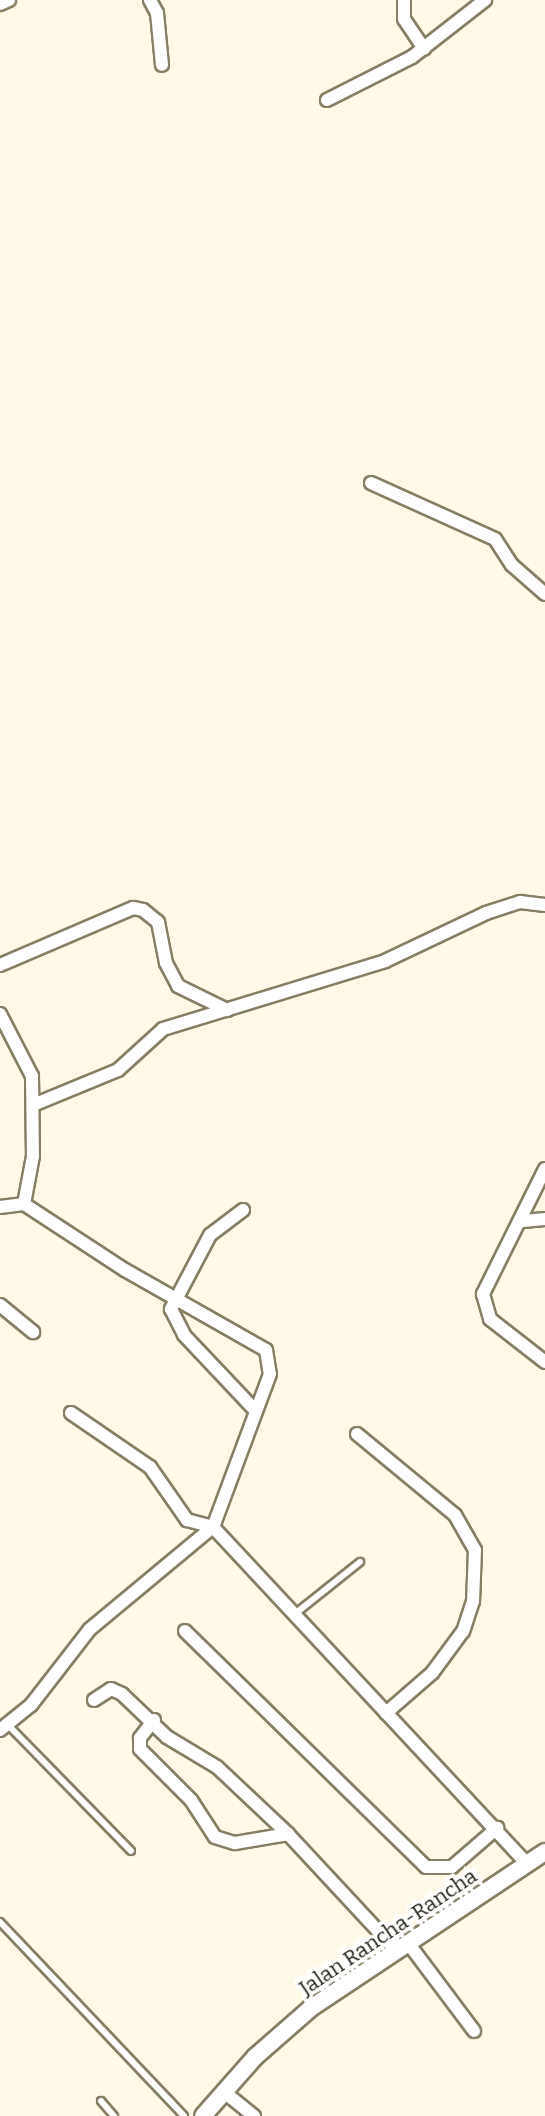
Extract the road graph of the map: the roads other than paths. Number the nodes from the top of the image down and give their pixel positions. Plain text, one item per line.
1 (9, 0) edge
2 (150, 0) edge
3 (404, 0) edge
4 (485, 0) edge
5 (0, 4) edge
6 (424, 49) junction
7 (162, 65) dead end
8 (327, 100) dead end
9 (371, 483) dead end
10 (545, 594) edge
11 (545, 905) edge
12 (0, 965) edge
13 (227, 1010) junction
14 (0, 1015) edge
15 (33, 1105) junction
16 (545, 1169) edge
17 (24, 1204) junction
18 (0, 1207) edge
19 (243, 1210) dead end
20 (545, 1219) edge
21 (523, 1221) junction
22 (175, 1297) junction
23 (0, 1305) edge
24 (33, 1332) dead end
25 (545, 1362) edge
26 (255, 1410) junction
27 (71, 1413) dead end
28 (357, 1434) dead end
29 (213, 1527) junction
30 (360, 1562) dead end
31 (296, 1614) junction
32 (185, 1631) dead end
33 (94, 1700) dead end
34 (386, 1713) junction
35 (154, 1720) junction
36 (4, 1727) edge
37 (497, 1828) junction
38 (288, 1834) junction
39 (131, 1852) dead end
40 (545, 1852) edge
41 (526, 1863) junction
42 (0, 1922) edge
43 (401, 1946) junction
44 (474, 2031) dead end
45 (223, 2091) junction
46 (101, 2101) dead end
47 (114, 2116) edge
48 (184, 2116) edge
49 (203, 2116) edge
50 (254, 2116) edge

1 - 5 street
2 - 7 street
3 - 6 street
4 - 6 street
6 - 8 street
9 - 10 street
11 - 13 street
12 - 13 street
13 - 15 street
14 - 15 street
15 - 17 street
16 - 21 street
17 - 18 street
17 - 22 street
19 - 22 street
20 - 21 street
21 - 25 street
22 - 26 street
22 - 26 street
23 - 24 street
26 - 29 street
27 - 29 street
28 - 34 street
29 - 31 street
29 - 36 street
30 - 31 lane
31 - 34 street
32 - 37 street
33 - 35 street
34 - 37 street
35 - 38 street
35 - 38 street
36 - 39 lane
37 - 41 street
38 - 43 street
40 - 41 main road, Jalan Rancha-Rancha
41 - 43 main road, Jalan Rancha-Rancha
42 - 48 lane
43 - 44 street
43 - 45 main road, Jalan Rancha-Rancha
45 - 49 main road, Jalan Rancha-Rancha
45 - 50 street
46 - 47 lane

